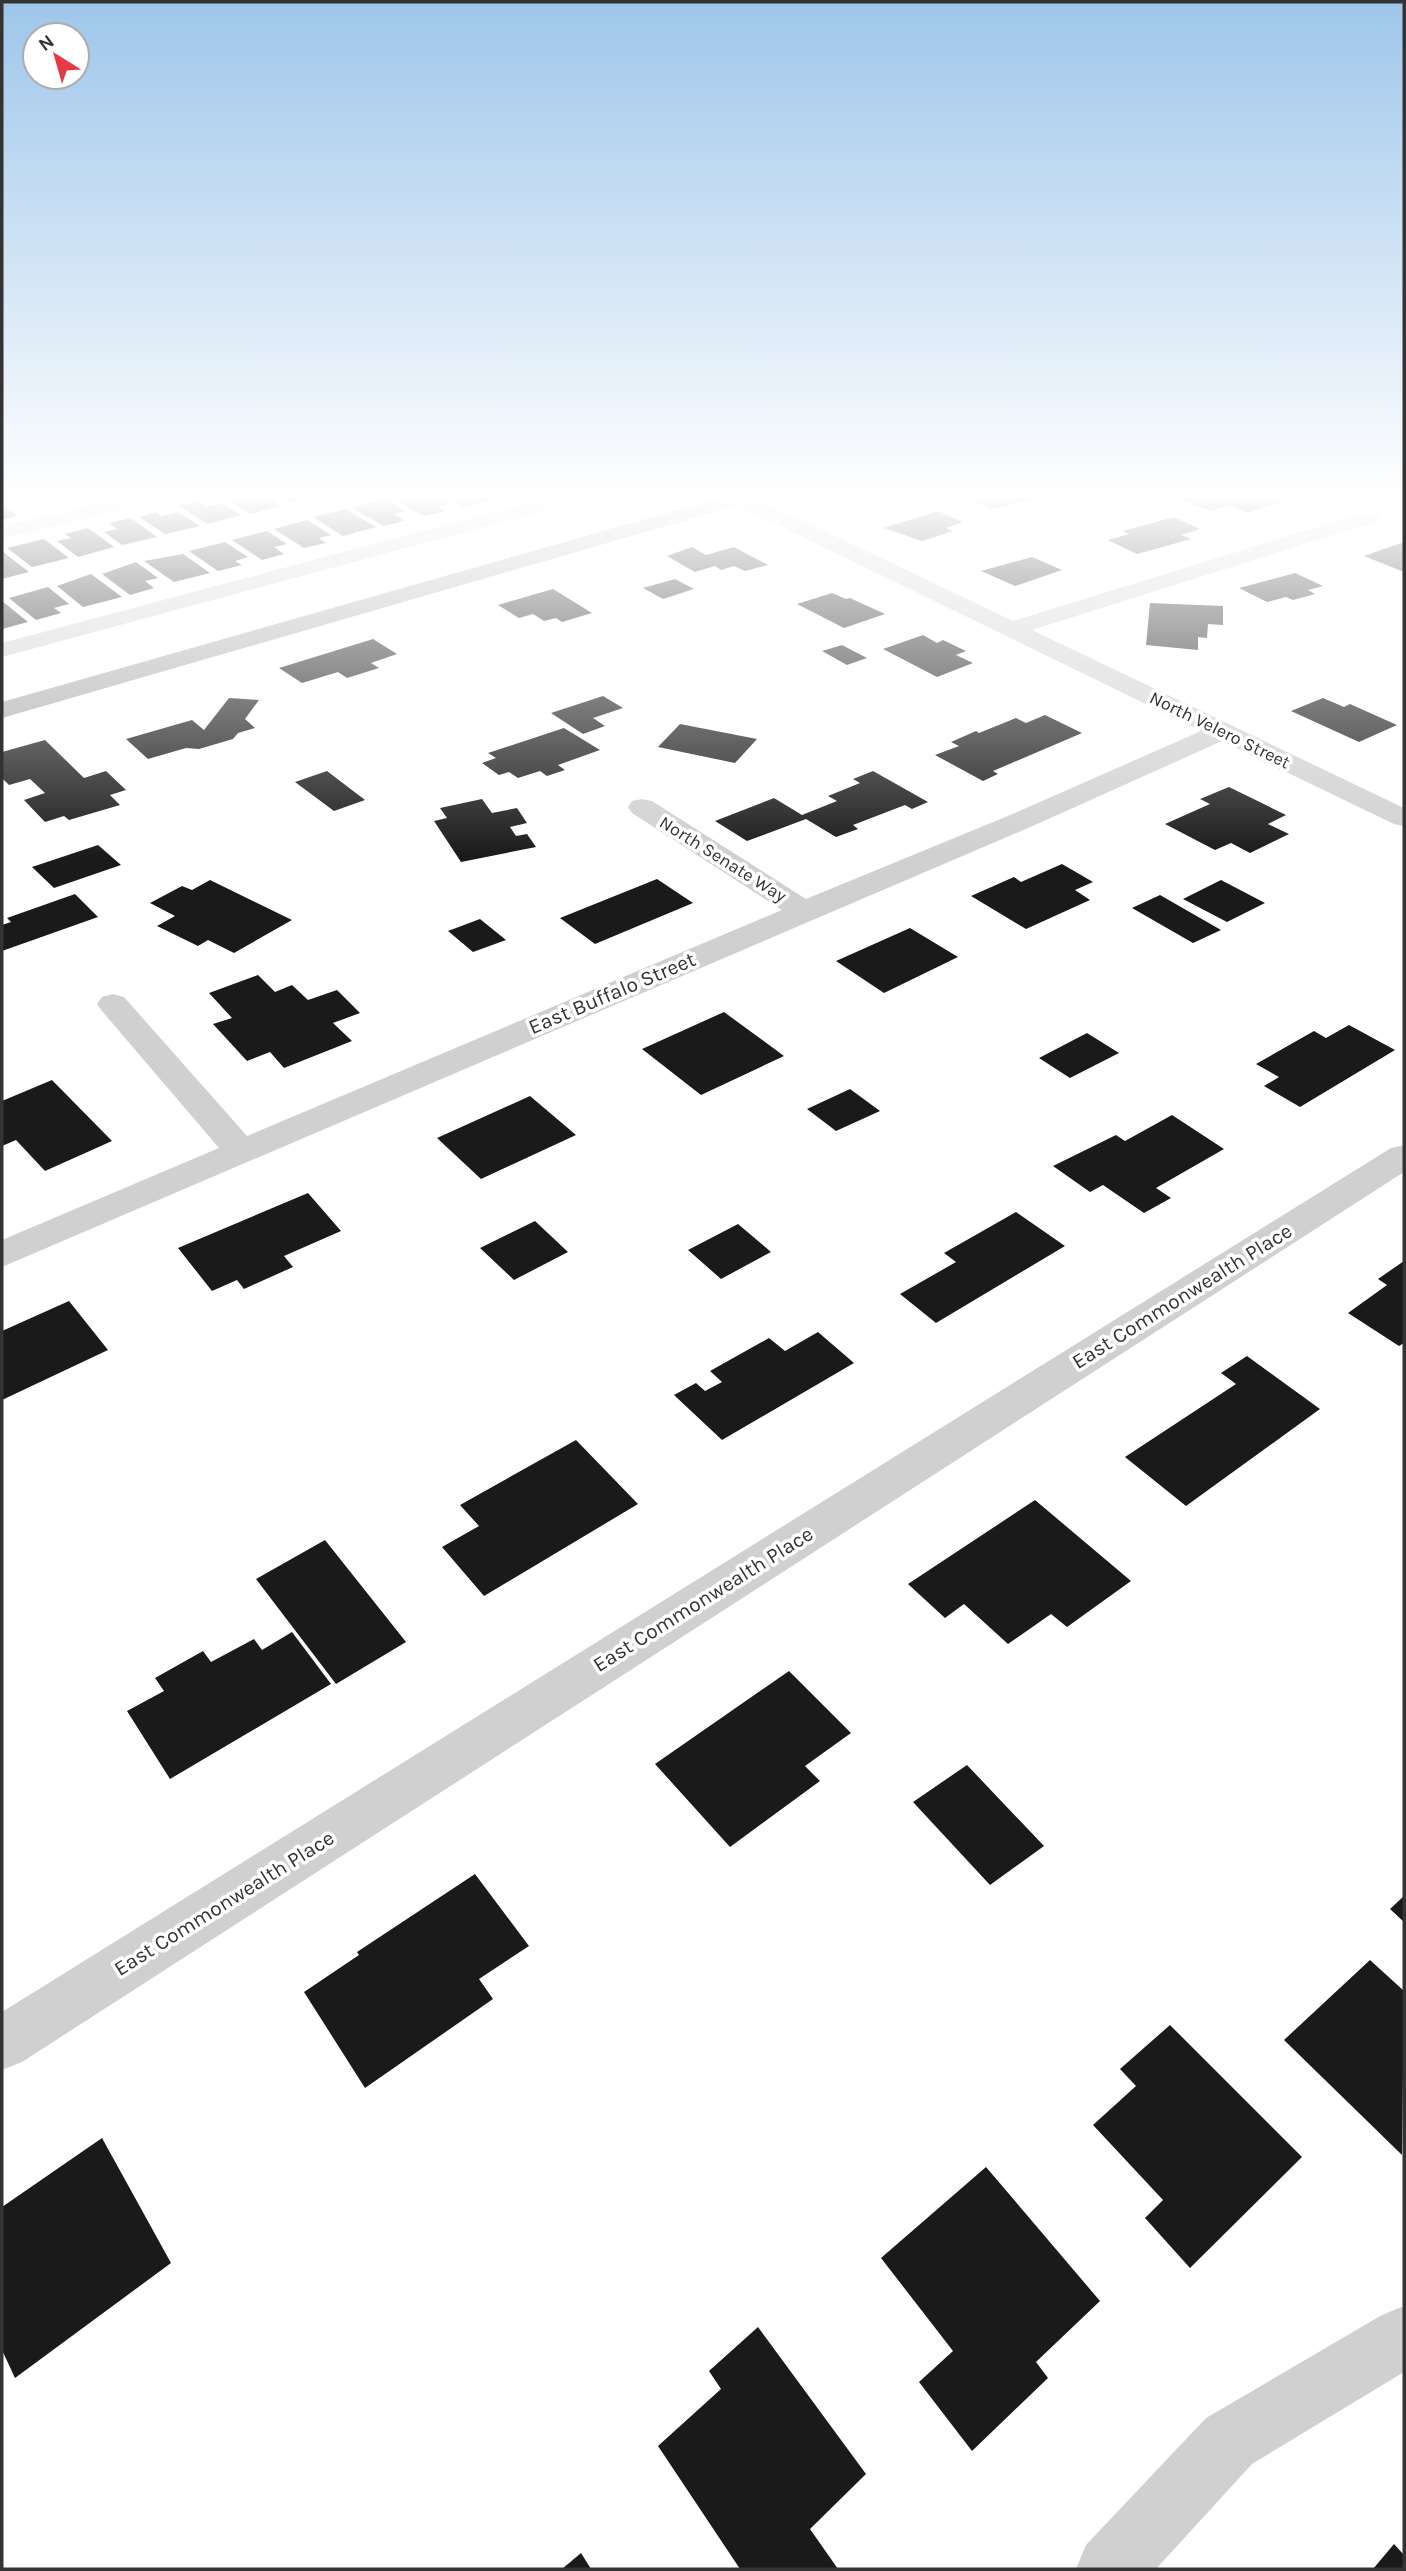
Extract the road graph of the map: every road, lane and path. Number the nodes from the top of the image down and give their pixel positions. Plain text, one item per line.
1 (124, 616) edge
2 (328, 616) edge
3 (982, 616) edge
4 (1050, 616) edge
5 (1010, 630) junction
6 (2, 650) edge
7 (2, 710) edge
8 (1222, 731) junction
9 (642, 807) dead end
10 (1404, 818) edge
11 (804, 911) junction
12 (113, 1003) dead end
13 (243, 1152) junction
14 (1404, 1156) edge
15 (2, 1254) edge
16 (2, 2043) edge
17 (1404, 2337) edge
18 (1110, 2569) edge

1 - 6 street
2 - 7 main road
3 - 5 street, North Velero Street
4 - 5 street
5 - 8 street, North Velero Street
8 - 10 street, North Velero Street
8 - 11 street, East Buffalo Street
9 - 11 street, North Senate Way
11 - 13 street, East Buffalo Street
12 - 13 street
13 - 15 street, East Buffalo Street
14 - 16 street, East Commonwealth Place
17 - 18 street

